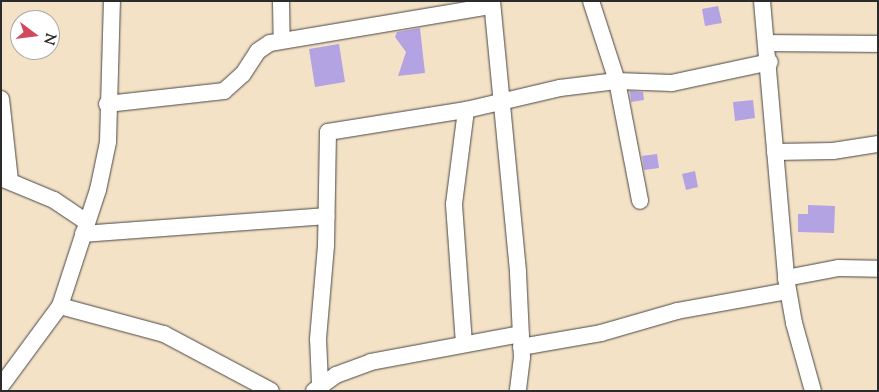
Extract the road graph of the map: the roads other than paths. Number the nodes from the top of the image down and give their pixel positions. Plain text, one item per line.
1 (112, 1) edge
2 (281, 1) edge
3 (591, 1) edge
4 (762, 1) edge
5 (492, 4) edge
6 (282, 40) junction
7 (768, 43) junction
8 (878, 44) edge
9 (770, 62) junction
10 (617, 81) junction
11 (1, 99) edge
12 (503, 103) junction
13 (108, 104) junction
14 (466, 110) junction
15 (878, 144) edge
16 (776, 152) junction
17 (6, 179) edge
18 (640, 200) dead end
19 (326, 216) junction
20 (85, 228) junction
21 (878, 269) edge
22 (787, 284) junction
23 (60, 306) junction
24 (520, 341) junction
25 (464, 344) junction
26 (2, 384) edge
27 (317, 387) edge
28 (271, 391) edge
29 (518, 391) edge
30 (811, 391) edge

1 - 13 street
2 - 6 street
3 - 10 street
4 - 7 street
5 - 6 street
5 - 12 street
6 - 13 street
7 - 8 street
7 - 9 street
9 - 10 street
9 - 16 street
10 - 12 street
10 - 18 street
11 - 17 street
12 - 14 street
12 - 24 street
13 - 20 street
14 - 19 street
14 - 25 street
15 - 16 street
16 - 22 street
17 - 20 street
19 - 20 street
19 - 27 street
20 - 23 street
21 - 22 street
22 - 24 street
22 - 30 street
23 - 26 street
23 - 28 street
24 - 25 street
24 - 29 street
25 - 27 street

